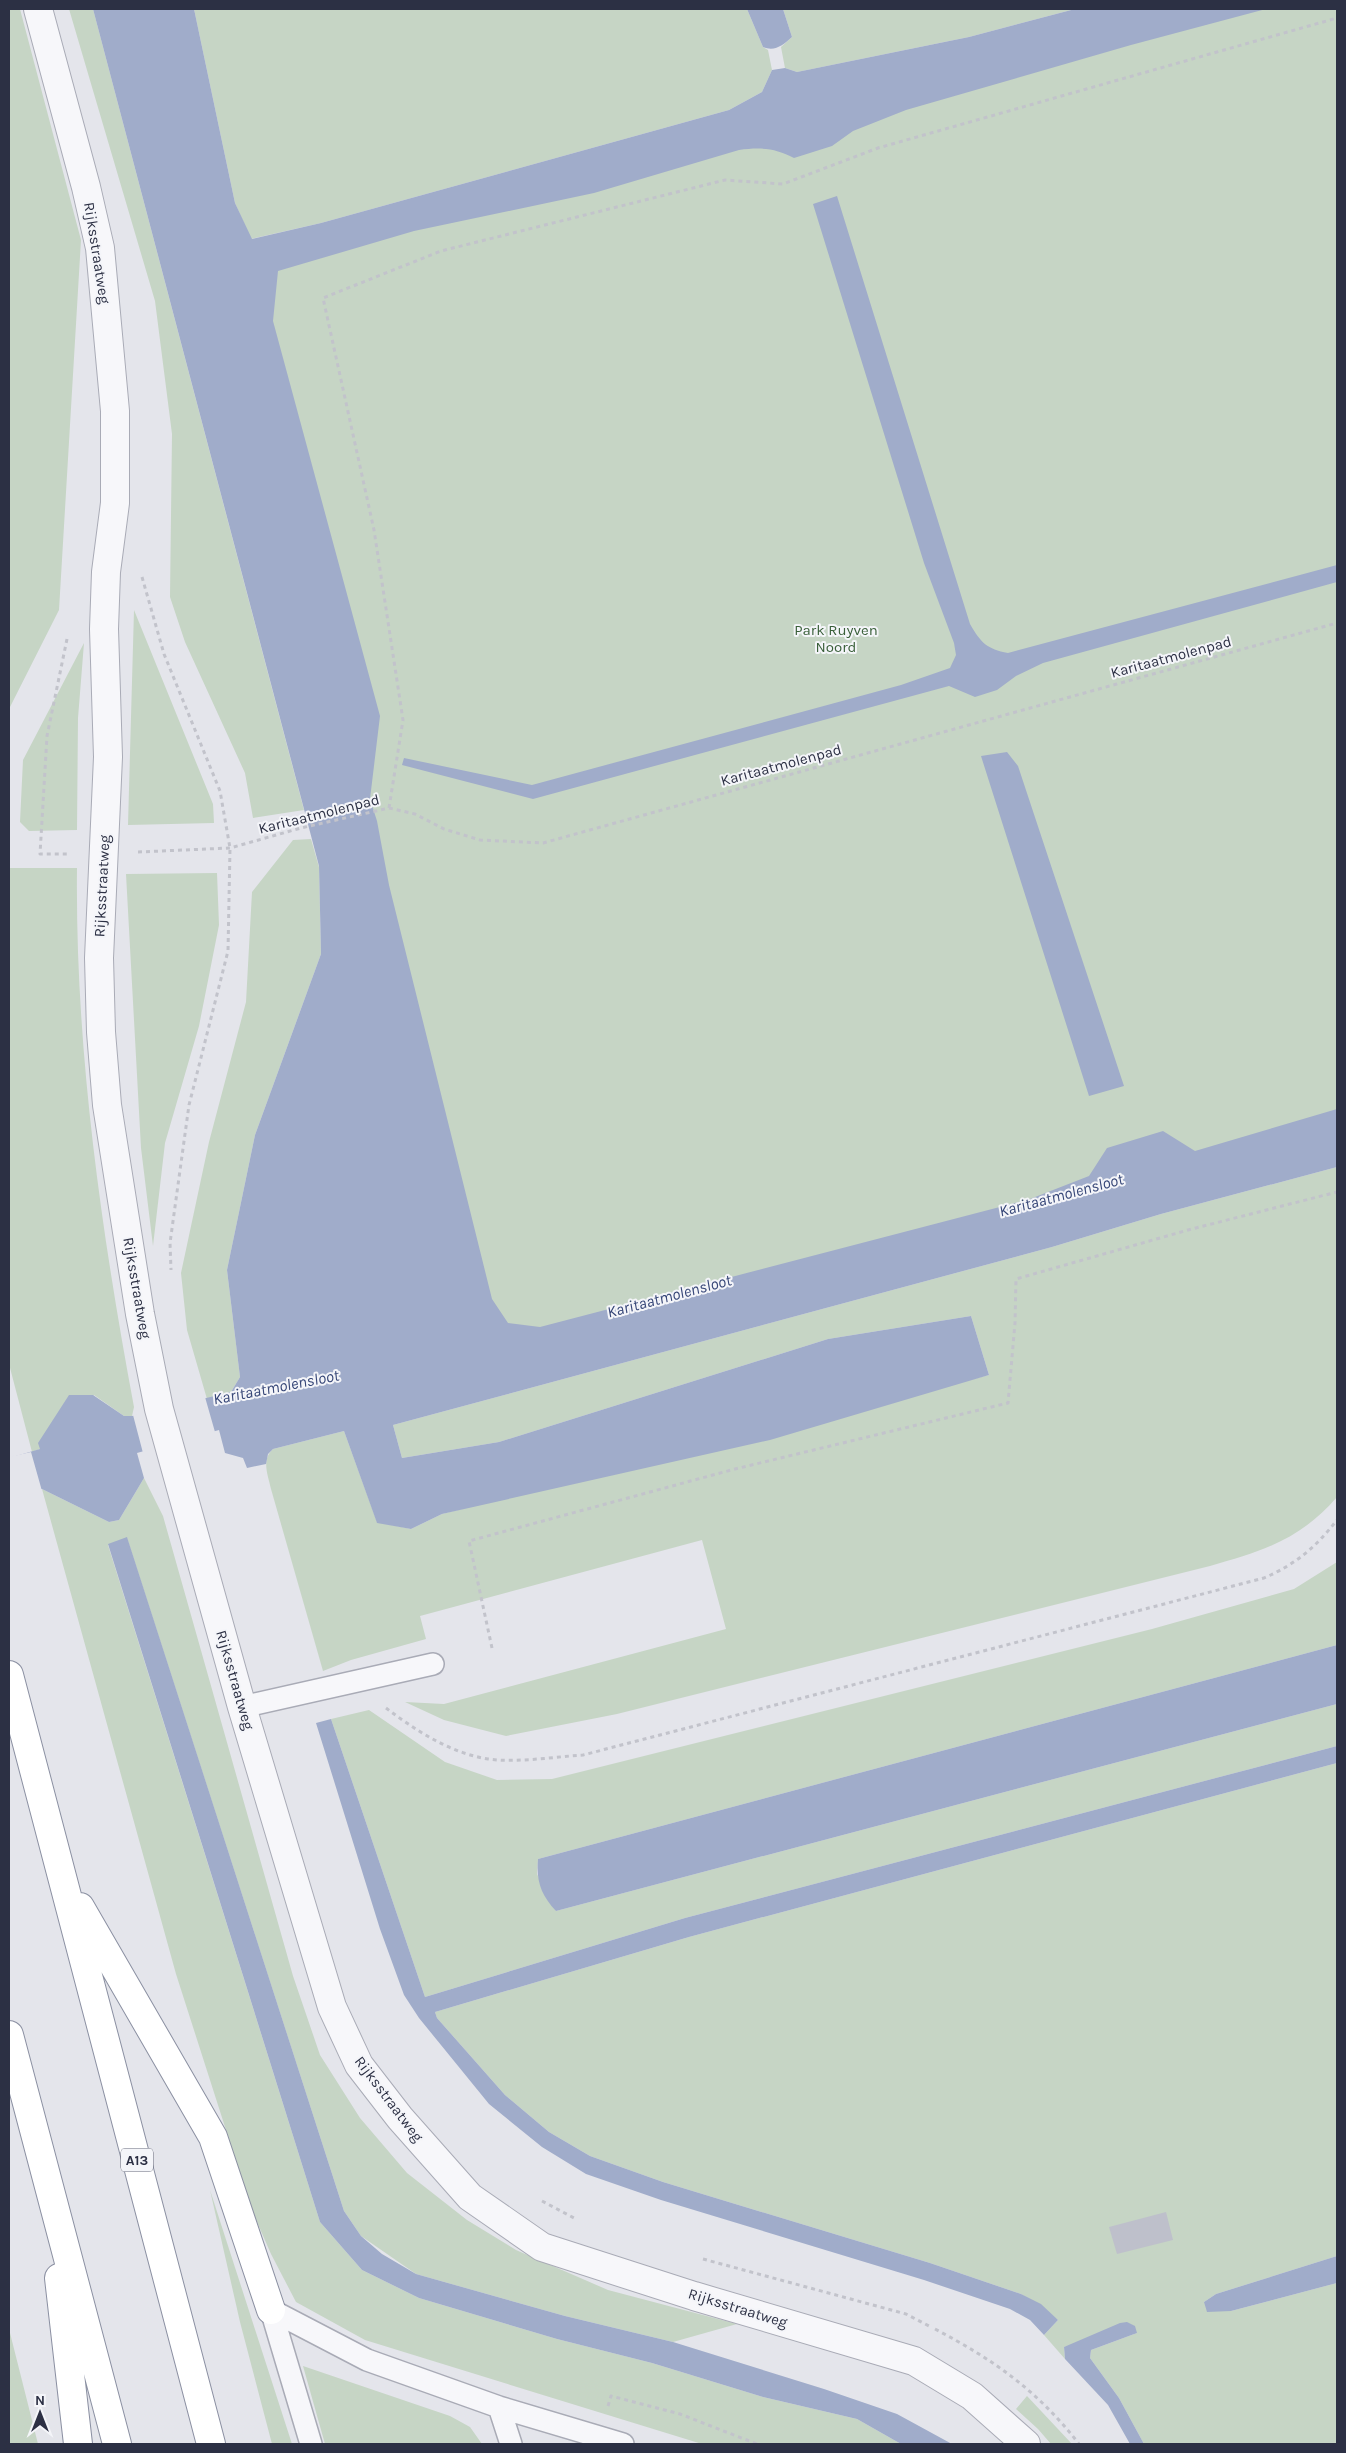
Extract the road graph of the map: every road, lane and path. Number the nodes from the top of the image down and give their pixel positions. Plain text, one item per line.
1 (38, 9) edge
2 (1337, 18) edge
3 (142, 575) dead end
4 (1337, 623) edge
5 (389, 808) junction
6 (230, 848) junction
7 (1337, 1192) edge
8 (172, 1280) dead end
9 (1337, 1520) edge
10 (492, 1648) dead end
11 (433, 1664) dead end
12 (9, 1675) edge
13 (354, 1684) junction
14 (242, 1707) junction
15 (62, 1876) junction
16 (9, 2035) edge
17 (48, 2183) junction
18 (540, 2200) dead end
19 (582, 2221) dead end
20 (699, 2258) dead end
21 (270, 2310) junction
22 (498, 2407) junction
23 (598, 2437) junction
24 (78, 2444) edge
25 (117, 2444) edge
26 (211, 2444) edge
27 (311, 2444) edge
28 (511, 2444) edge
29 (623, 2444) edge
30 (757, 2444) edge
31 (1026, 2444) edge
32 (1079, 2444) edge

1 - 14 street, Rijksstraatweg
2 - 5 path
3 - 6 path
4 - 5 path, Karitaatmolenpad
5 - 6 path, Karitaatmolenpad
6 - 8 path
7 - 10 path
9 - 13 path
11 - 13 lane
12 - 15 highway, A13
13 - 14 lane
14 - 31 street, Rijksstraatweg
15 - 21 highway, A13
15 - 26 highway, A13
16 - 17 highway
17 - 24 highway
17 - 25 highway
18 - 19 path
20 - 32 path
21 - 22 lane
21 - 27 lane, A13
22 - 23 lane
22 - 28 lane
23 - 29 lane
23 - 30 path

